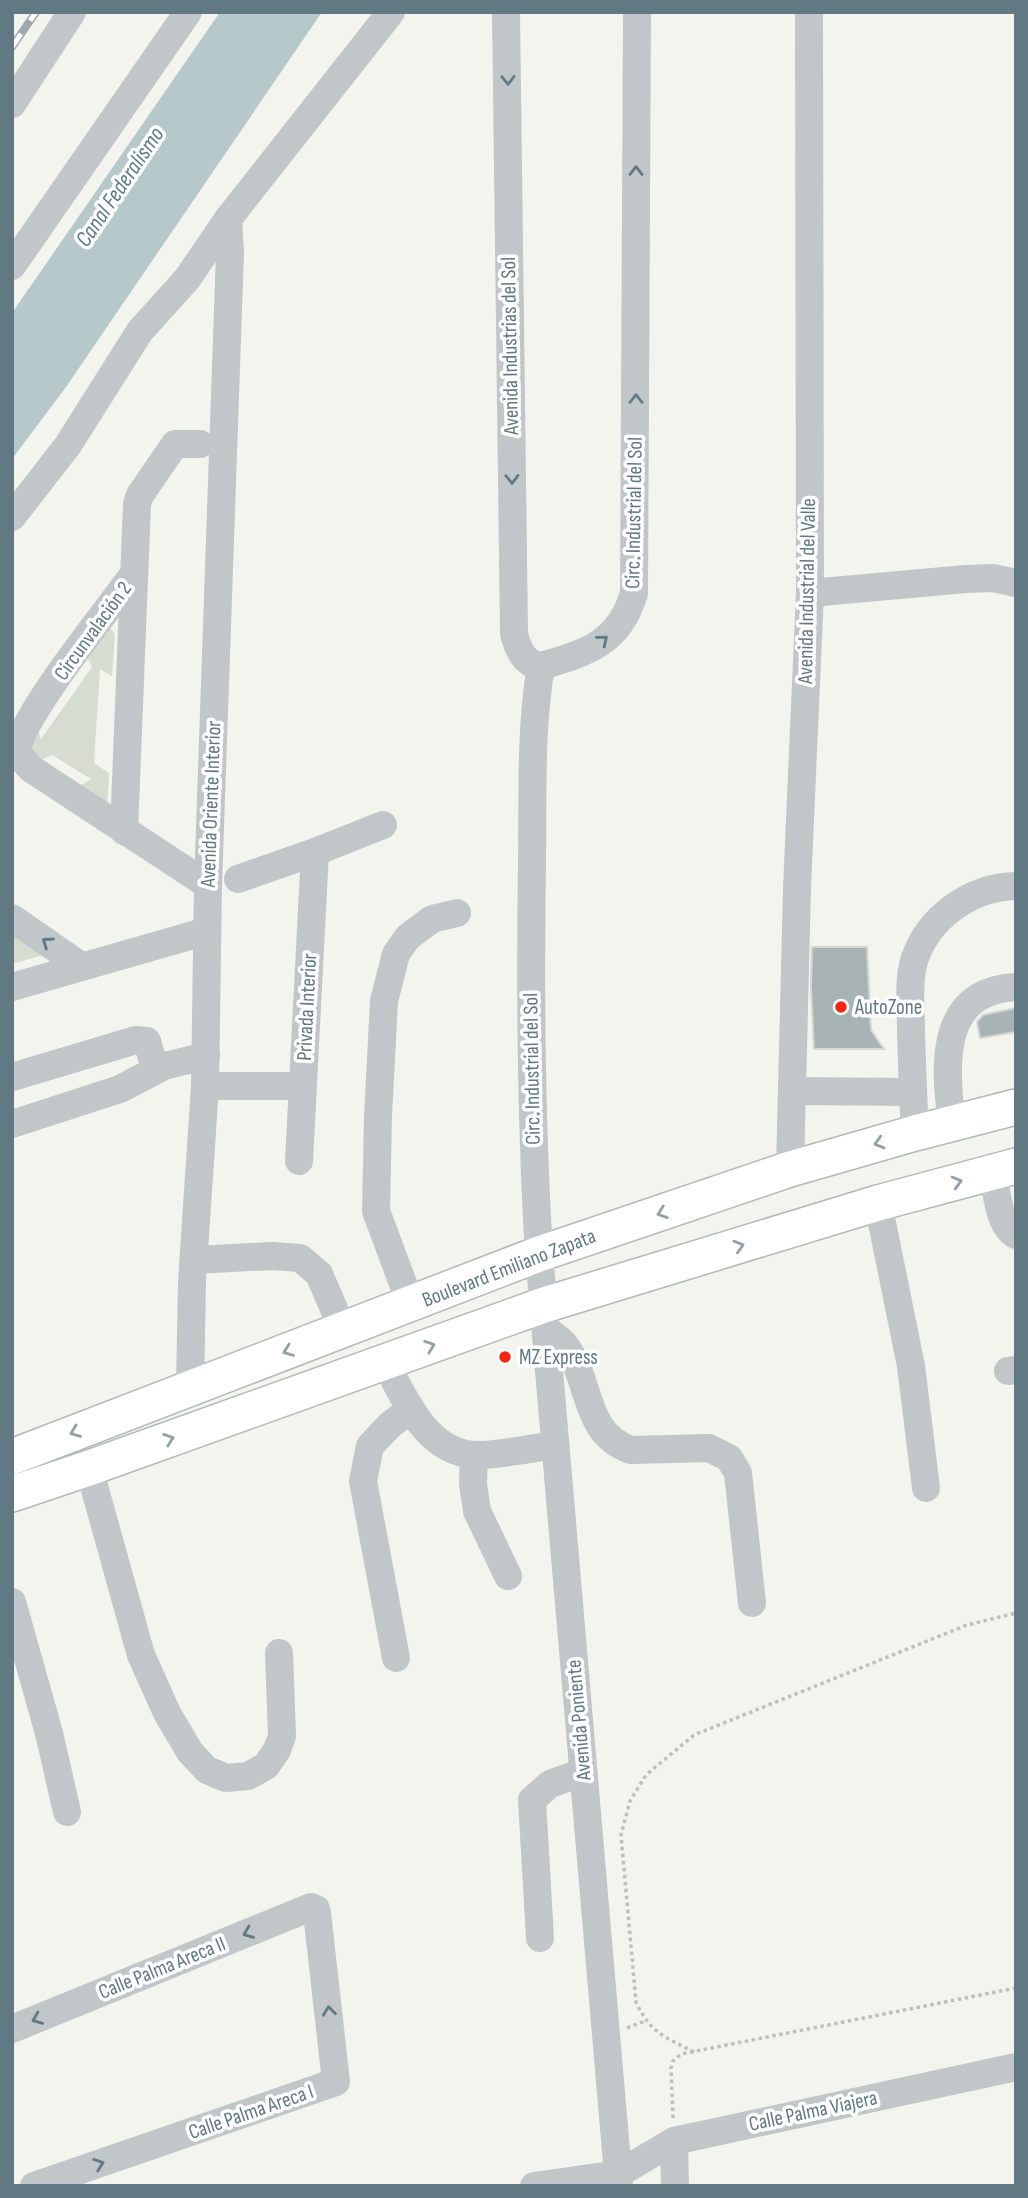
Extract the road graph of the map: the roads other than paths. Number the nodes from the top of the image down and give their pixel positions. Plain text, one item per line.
1 (72, 12) edge
2 (188, 12) edge
3 (391, 12) edge
4 (506, 12) edge
5 (637, 12) edge
6 (809, 12) edge
7 (12, 104) edge
8 (228, 219) junction
9 (12, 266) edge
10 (200, 444) dead end
11 (12, 517) edge
12 (133, 575) junction
13 (1016, 583) edge
14 (810, 593) junction
15 (541, 666) junction
16 (383, 825) dead end
17 (124, 831) junction
18 (315, 852) junction
19 (238, 879) dead end
20 (208, 885) junction
21 (1016, 886) edge
22 (457, 913) dead end
23 (12, 918) edge
24 (208, 931) junction
25 (81, 967) junction
26 (12, 987) edge
27 (1016, 987) edge
28 (206, 1056) junction
29 (155, 1069) junction
30 (12, 1077) edge
31 (205, 1086) junction
32 (302, 1086) junction
33 (792, 1091) junction
34 (913, 1092) junction
35 (1016, 1107) edge
36 (952, 1123) junction
37 (12, 1124) edge
38 (915, 1132) junction
39 (299, 1161) dead end
40 (790, 1169) junction
41 (1004, 1169) edge
42 (878, 1203) junction
43 (1016, 1235) edge
44 (539, 1254) junction
45 (194, 1260) junction
46 (411, 1305) junction
47 (545, 1317) junction
48 (343, 1330) junction
49 (385, 1362) junction
50 (190, 1388) junction
51 (411, 1409) junction
52 (555, 1445) junction
53 (474, 1455) junction
54 (12, 1457) edge
55 (89, 1468) junction
56 (926, 1488) dead end
57 (12, 1494) edge
58 (508, 1576) dead end
59 (12, 1602) edge
60 (752, 1603) dead end
61 (279, 1653) dead end
62 (396, 1658) dead end
63 (583, 1772) junction
64 (67, 1812) dead end
65 (311, 1907) joint
66 (540, 1938) dead end
67 (12, 2029) edge
68 (1016, 2067) edge
69 (674, 2141) junction
70 (618, 2180) edge
71 (34, 2186) edge
72 (534, 2186) edge
73 (675, 2186) edge

1 - 7 street
2 - 9 street
3 - 8 street
4 -> 15 street, Avenida Industrias del Sol
15 -> 5 street, Circ. Industrial del Sol
6 - 14 street, Avenida Industrial del Valle
8 - 11 street
8 - 20 street, Avenida Oriente Interior
10 - 12 street
12 - 17 street, Circunvalación 2
12 - 17 street, Circunvalación 2
13 - 14 street
14 - 33 street, Avenida Industrial del Valle
15 - 44 street, Circ. Industrial del Sol
16 - 18 street
17 - 20 street, Circunvalación 2
18 - 19 street
18 - 32 street, Privada Interior
20 - 24 street, Avenida Oriente Interior
21 - 34 street
22 - 46 street
25 -> 23 street
24 - 25 street
24 - 28 street, Avenida Oriente Interior
25 - 26 street
27 - 36 street
28 - 29 street
28 - 31 street, Avenida Oriente Interior
29 - 30 street
29 - 37 street
31 - 32 street
31 - 45 street, Avenida Oriente Interior
32 - 39 street, Privada Interior
33 - 34 street
33 - 40 street, Avenida Industrial del Valle
34 - 38 street
35 - 36 main road, Boulevard Emiliano Zapata
36 - 38 main road, Boulevard Emiliano Zapata
38 -> 40 main road, Boulevard Emiliano Zapata
40 -> 44 main road, Boulevard Emiliano Zapata
42 -> 41 main road
41 - 43 street
47 -> 42 main road
42 - 56 street
44 - 46 main road, Boulevard Emiliano Zapata
44 - 47 street, Avenida Poniente
45 - 48 street
45 - 50 street, Avenida Oriente Interior
46 - 48 main road, Boulevard Emiliano Zapata
49 -> 47 main road
47 - 52 street, Avenida Poniente
47 - 60 street
48 -> 50 main road, Boulevard Emiliano Zapata
49 - 51 street
55 -> 49 main road
50 -> 54 main road, Boulevard Emiliano Zapata
51 - 53 street
51 - 62 street
52 - 53 street
52 - 63 street, Avenida Poniente
53 - 58 street
55 - 57 main road
55 - 61 street
59 - 64 street
63 - 66 street
63 - 70 street, Avenida Poniente
65 -> 67 street, Calle Palma Areca II
71 -> 65 street, Calle Palma Areca I
68 - 69 street, Calle Palma Viajera
69 - 70 street, Calle Palma Viajera
69 - 73 street
70 - 72 street

